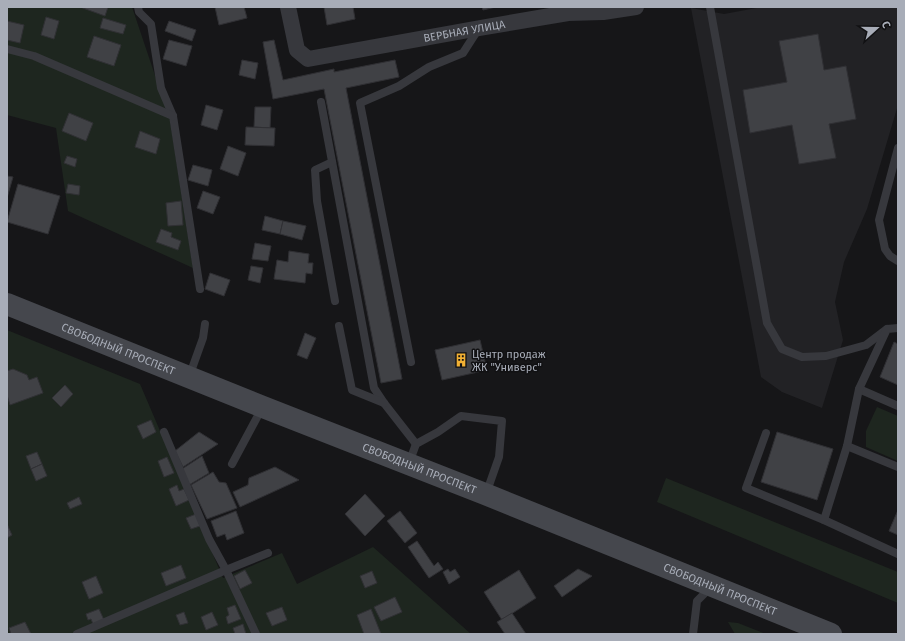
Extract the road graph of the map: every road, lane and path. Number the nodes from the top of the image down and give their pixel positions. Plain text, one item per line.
1 (138, 7) edge
2 (288, 7) edge
3 (636, 7) edge
4 (710, 7) edge
5 (567, 10) edge
6 (602, 10) edge
7 (480, 28) junction
8 (7, 49) edge
9 (321, 102) dead end
10 (173, 116) junction
11 (898, 148) edge
12 (332, 162) junction
13 (898, 261) edge
14 (200, 289) dead end
15 (336, 301) dead end
16 (7, 304) edge
17 (204, 324) dead end
18 (339, 326) dead end
19 (898, 328) edge
20 (887, 329) junction
21 (411, 362) dead end
22 (189, 378) junction
23 (859, 389) junction
24 (384, 403) junction
25 (898, 406) edge
26 (263, 407) junction
27 (164, 432) dead end
28 (766, 433) dead end
29 (416, 444) junction
30 (847, 446) junction
31 (232, 464) dead end
32 (409, 464) junction
33 (898, 467) edge
34 (486, 494) junction
35 (824, 520) junction
36 (268, 553) dead end
37 (898, 554) edge
38 (226, 570) junction
39 (712, 586) junction
40 (77, 634) edge
41 (256, 634) edge
42 (693, 634) edge
43 (831, 634) edge

1 - 10 lane
2 - 7 street, ВЕРБНАЯ УЛИЦА
3 - 6 street, ВЕРБНАЯ УЛИЦА
4 - 20 lane
5 - 6 street, ВЕРБНАЯ УЛИЦА
5 - 7 street, ВЕРБНАЯ УЛИЦА
7 - 21 lane
8 - 10 lane
9 - 12 lane
10 - 14 lane
11 - 13 lane
12 - 15 lane
12 - 24 lane
16 - 22 main road, СВОБОДНЫЙ ПРОСПЕКТ
17 - 22 lane
18 - 24 lane
19 - 20 lane
20 - 23 lane
22 - 26 main road, СВОБОДНЫЙ ПРОСПЕКТ
23 - 25 lane
23 - 30 lane
24 - 29 lane
26 - 31 lane
26 - 32 main road, СВОБОДНЫЙ ПРОСПЕКТ
27 - 38 lane
28 - 35 lane
29 - 32 lane
29 - 34 lane
30 - 33 lane
30 - 35 lane
32 - 34 main road, СВОБОДНЫЙ ПРОСПЕКТ
34 - 39 main road, СВОБОДНЫЙ ПРОСПЕКТ
35 - 37 lane
36 - 38 lane
38 - 40 lane
38 - 41 lane
39 - 42 lane
39 - 43 main road, СВОБОДНЫЙ ПРОСПЕКТ

